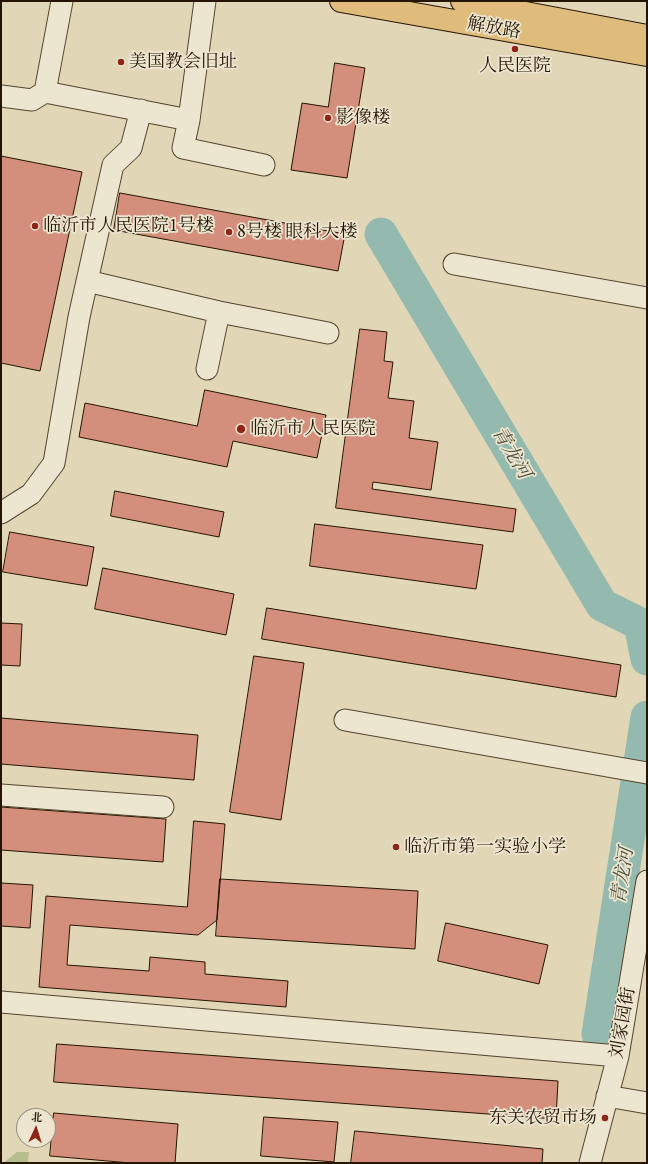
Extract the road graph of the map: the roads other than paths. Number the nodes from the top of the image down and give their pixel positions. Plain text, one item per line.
1 (62, 1) edge
2 (205, 1) edge
3 (341, 1) edge
4 (462, 1) edge
5 (647, 36) edge
6 (647, 56) edge
7 (45, 92) junction
8 (1, 96) edge
9 (141, 110) junction
10 (189, 120) junction
11 (264, 165) dead end
12 (454, 264) dead end
13 (87, 281) junction
14 (647, 298) edge
15 (219, 312) junction
16 (328, 333) dead end
17 (207, 369) dead end
18 (1, 513) edge
19 (346, 720) dead end
20 (646, 773) edge
21 (1, 795) edge
22 (163, 807) dead end
23 (647, 881) edge
24 (1, 1002) edge
25 (618, 1056) junction
26 (607, 1096) junction
27 (647, 1103) edge
28 (590, 1163) edge

1 - 7 street
2 - 10 street
3 - 6 main road, 解放路
4 - 5 main road, 解放路
7 - 8 street
7 - 9 street
9 - 10 street
9 - 13 street
10 - 11 street
12 - 14 street
13 - 15 street
13 - 18 street
15 - 16 street
15 - 17 street
19 - 20 street
21 - 22 street
23 - 25 street, 刘家园街
24 - 25 street
25 - 26 street, 刘家园街
26 - 27 street
26 - 28 street, 刘家园街

